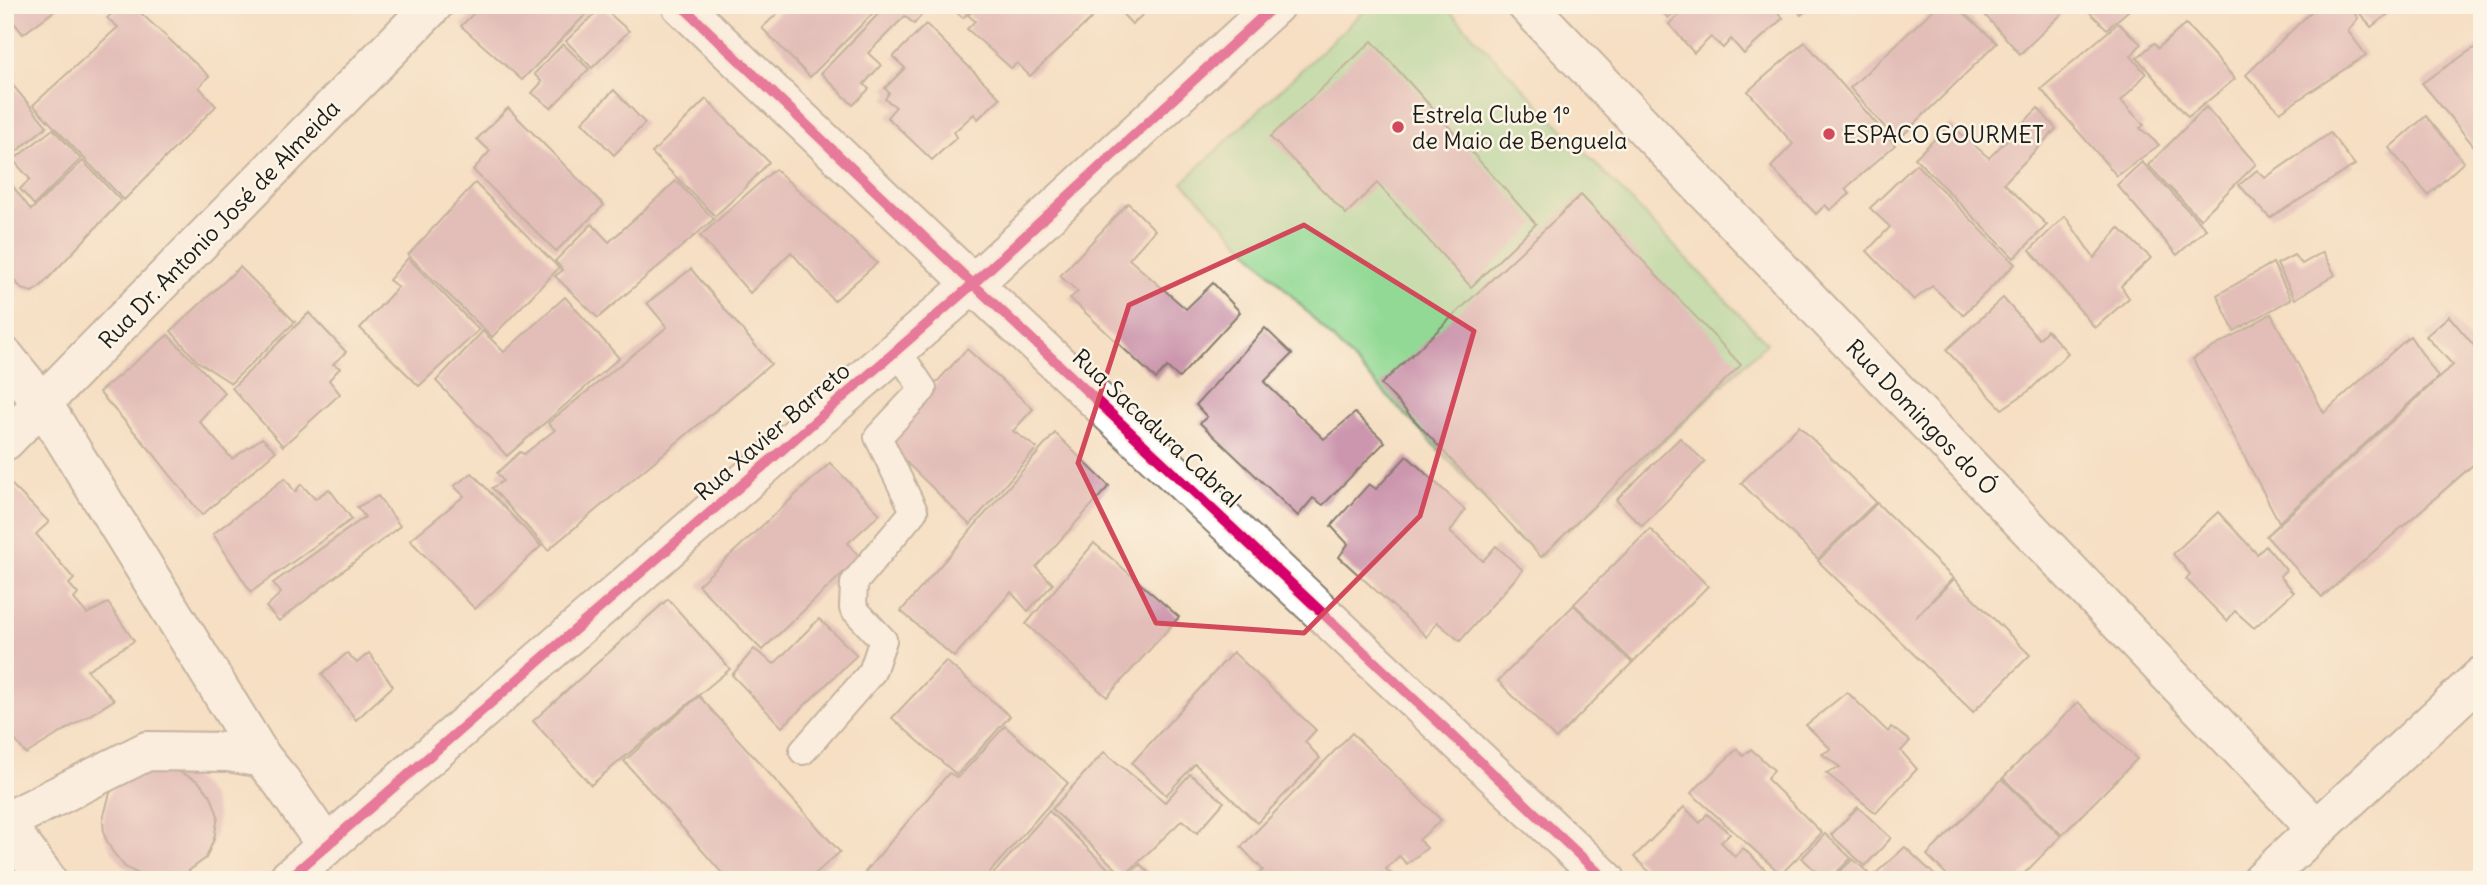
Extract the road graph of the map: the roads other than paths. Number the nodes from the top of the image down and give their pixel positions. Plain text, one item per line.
1 (433, 5) edge
2 (681, 5) edge
3 (1275, 5) edge
4 (1527, 5) edge
5 (973, 284) junction
6 (897, 350) junction
7 (5, 357) edge
8 (43, 404) junction
9 (5, 441) edge
10 (2482, 676) edge
11 (803, 751) dead end
12 (261, 758) junction
13 (5, 822) edge
14 (2317, 829) junction
15 (326, 845) junction
16 (47, 880) edge
17 (288, 880) edge
18 (1606, 880) edge
19 (2262, 880) edge

1 - 8 street, Rua Dr. Antonio José de Almeida
2 - 5 street, Rua Sacadura Cabral
3 - 5 street, Rua Xavier Barreto
4 - 14 street, Rua Domingos do Ó
5 - 6 street, Rua Xavier Barreto
5 - 18 street, Rua Sacadura Cabral
6 - 11 lane
6 - 15 street, Rua Xavier Barreto
7 - 8 street
8 - 9 street, Rua Dr. Antonio José de Almeida
8 - 12 street
10 - 14 street
12 - 13 street
12 - 15 street
13 - 16 street
14 - 19 street
15 - 17 street, Rua Xavier Barreto

